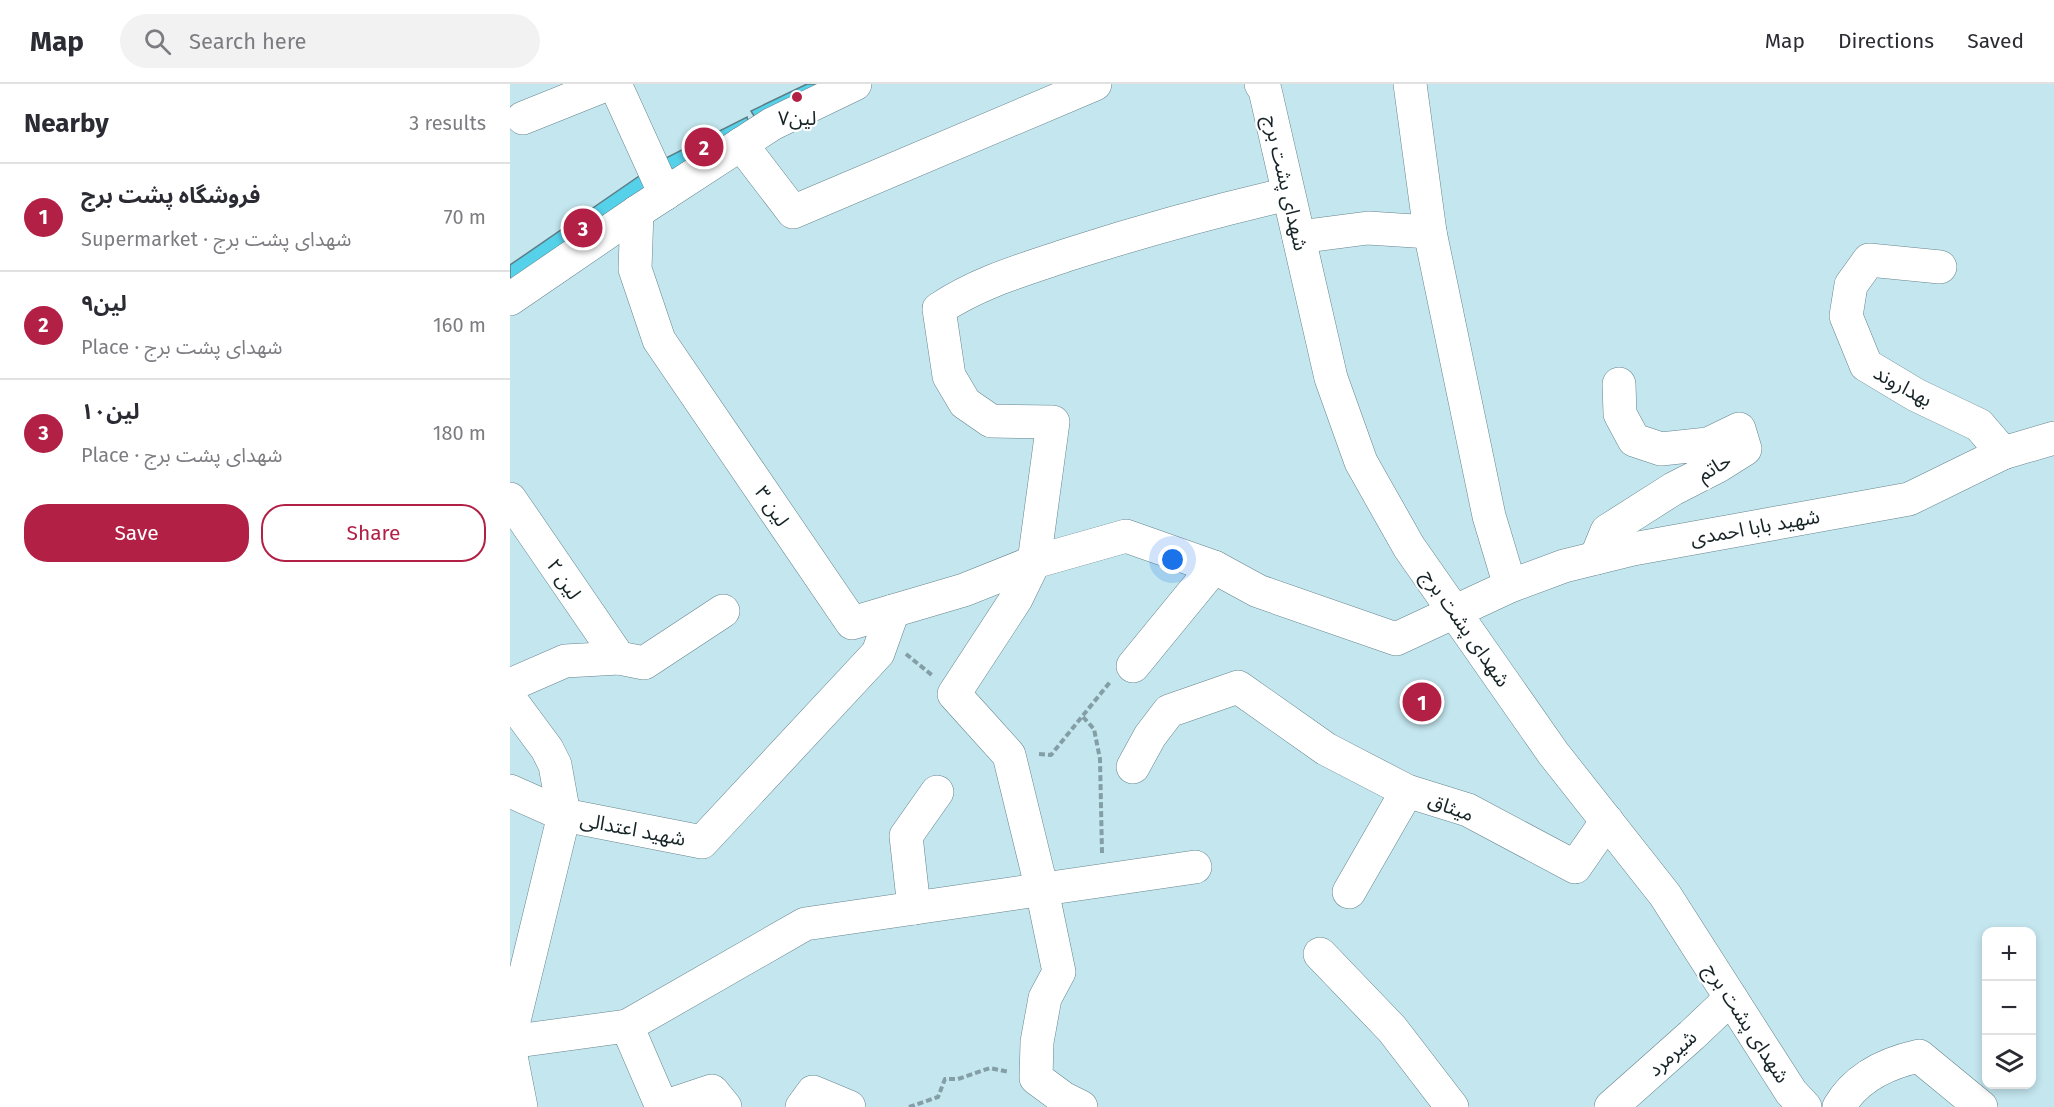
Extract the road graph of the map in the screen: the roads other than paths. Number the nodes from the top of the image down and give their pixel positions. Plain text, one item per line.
1 (608, 84) edge
2 (615, 84) edge
3 (855, 84) edge
4 (1095, 84) edge
5 (1262, 84) edge
6 (1410, 84) edge
7 (523, 118) dead end
8 (741, 144) junction
9 (665, 194) junction
10 (1288, 194) junction
11 (637, 212) junction
12 (1430, 231) junction
13 (1299, 237) junction
14 (1940, 267) dead end
15 (510, 299) edge
16 (1619, 384) dead end
17 (2054, 438) edge
18 (2003, 453) junction
19 (510, 499) edge
20 (1596, 558) junction
21 (1034, 562) junction
22 (1214, 567) junction
23 (1510, 586) junction
24 (723, 611) dead end
25 (1454, 612) junction
26 (888, 623) junction
27 (619, 658) junction
28 (1133, 666) road end
29 (510, 685) edge
30 (510, 699) edge
31 (1132, 767) dead end
32 (510, 791) edge
33 (1407, 791) junction
34 (937, 792) dead end
35 (564, 815) junction
36 (1606, 820) junction
37 (1195, 867) dead end
38 (1042, 890) junction
39 (1349, 892) dead end
40 (914, 908) junction
41 (1320, 954) dead end
42 (516, 991) edge
43 (1731, 998) junction
44 (627, 1026) junction
45 (510, 1037) edge
46 (510, 1042) edge
47 (510, 1051) edge
48 (521, 1107) edge
49 (663, 1107) edge
50 (725, 1107) edge
51 (802, 1107) edge
52 (849, 1107) edge
53 (1081, 1107) edge
54 (1452, 1107) edge
55 (1611, 1107) edge
56 (1806, 1107) edge
57 (1839, 1107) edge
58 (1982, 1107) edge

1 - 7 street
2 - 9 street
3 - 8 street
4 - 8 street
5 - 10 street, شهدای پشت برج
6 - 12 street
8 - 9 street
9 - 11 street
10 - 13 street, شهدای پشت برج
10 - 21 street
11 - 15 street
11 - 26 street, لین ۳
12 - 13 street
12 - 23 street
13 - 25 street, شهدای پشت برج
14 - 18 street, بهداروند
16 - 20 street, حاتم
17 - 18 street, شهید بابا احمدی
18 - 20 street, شهید بابا احمدی
19 - 27 street, لین ۲
20 - 23 street, شهید بابا احمدی
21 - 22 street, لین ۳
21 - 26 street, لین ۳
21 - 38 street
22 - 25 street, شهید بابا احمدی
22 - 28 street
23 - 25 street, شهید بابا احمدی
24 - 27 street
25 - 36 street, شهدای پشت برج
26 - 35 street, شهید اعتدالی
27 - 29 street
30 - 35 street
31 - 33 street, میثاق
32 - 35 street, شهید اعتدالی
33 - 36 street, میثاق
33 - 39 street
34 - 40 street
35 - 42 street
36 - 43 street, شهدای پشت برج
37 - 38 street
38 - 40 street
38 - 53 street
40 - 44 street
41 - 54 street
42 - 45 street
43 - 55 street, شیرمرد
43 - 56 street, شهدای پشت برج
44 - 46 street
44 - 49 street
47 - 48 street
49 - 50 street
51 - 52 street
57 - 58 street

